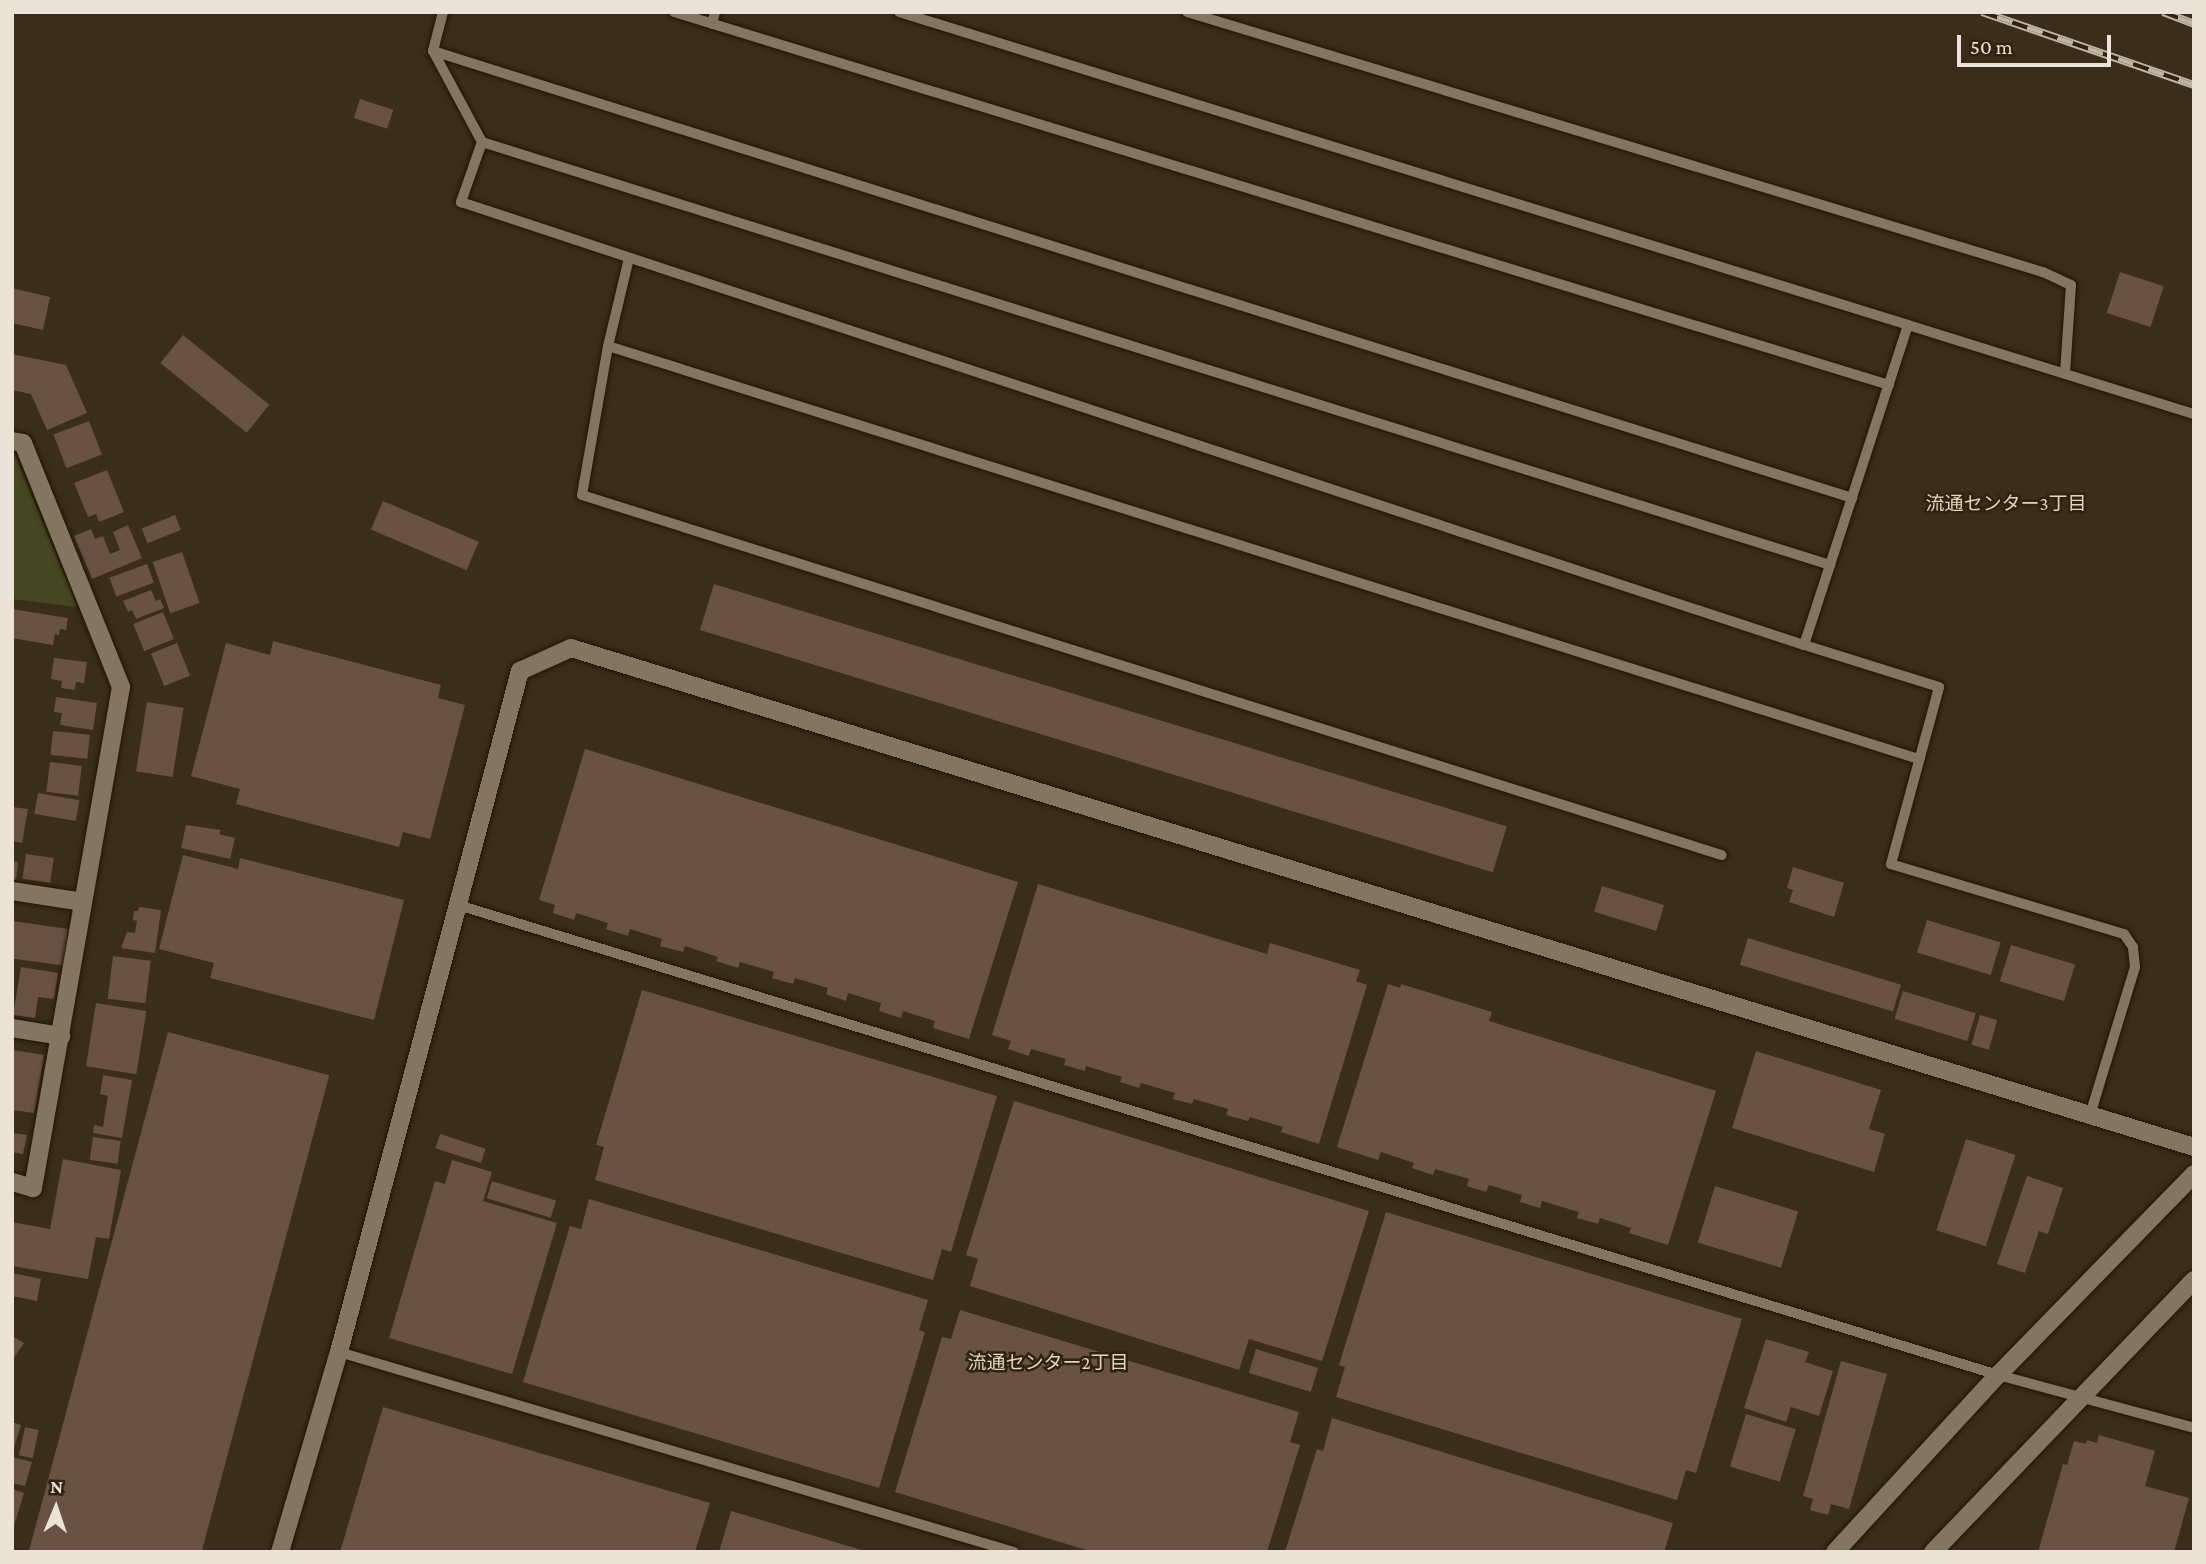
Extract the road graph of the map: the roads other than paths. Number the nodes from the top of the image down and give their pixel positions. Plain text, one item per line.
1 (443, 12) edge
2 (674, 12) edge
3 (715, 12) edge
4 (899, 12) edge
5 (1187, 12) edge
6 (712, 24) junction
7 (433, 51) junction
8 (482, 142) junction
9 (629, 258) junction
10 (1909, 325) junction
11 (608, 346) junction
12 (2065, 374) junction
13 (1889, 385) junction
14 (2194, 414) edge
15 (12, 441) edge
16 (1852, 498) junction
17 (1830, 565) junction
18 (1804, 645) junction
19 (1919, 759) junction
20 (1722, 855) dead end
21 (12, 891) edge
22 (83, 902) junction
23 (458, 905) junction
24 (12, 1028) edge
25 (61, 1036) junction
26 (2090, 1115) junction
27 (2194, 1147) edge
28 (2194, 1174) edge
29 (12, 1182) edge
30 (2194, 1280) edge
31 (339, 1352) junction
32 (1998, 1375) junction
33 (2080, 1396) junction
34 (2194, 1428) edge
35 (280, 1552) edge
36 (1014, 1552) edge
37 (1835, 1552) edge
38 (1933, 1552) edge

1 - 7 lane
2 - 6 lane
3 - 6 lane
4 - 10 lane
5 - 12 lane
6 - 13 lane
7 - 8 lane
7 - 16 lane
8 - 9 lane
8 - 17 lane
9 - 11 lane
9 - 18 lane
10 - 12 lane
10 - 13 lane
11 - 19 lane
11 - 20 lane
12 - 14 lane
13 - 16 lane
15 - 22 street
16 - 17 lane
17 - 18 lane
18 - 19 lane
19 - 26 lane
21 - 22 street
22 - 25 street
23 - 26 street
23 - 31 street
23 - 32 lane
24 - 25 street
25 - 29 street
26 - 27 street
28 - 32 street
30 - 33 street
31 - 35 street
31 - 36 lane
32 - 33 lane
32 - 37 street
33 - 34 lane
33 - 38 street

